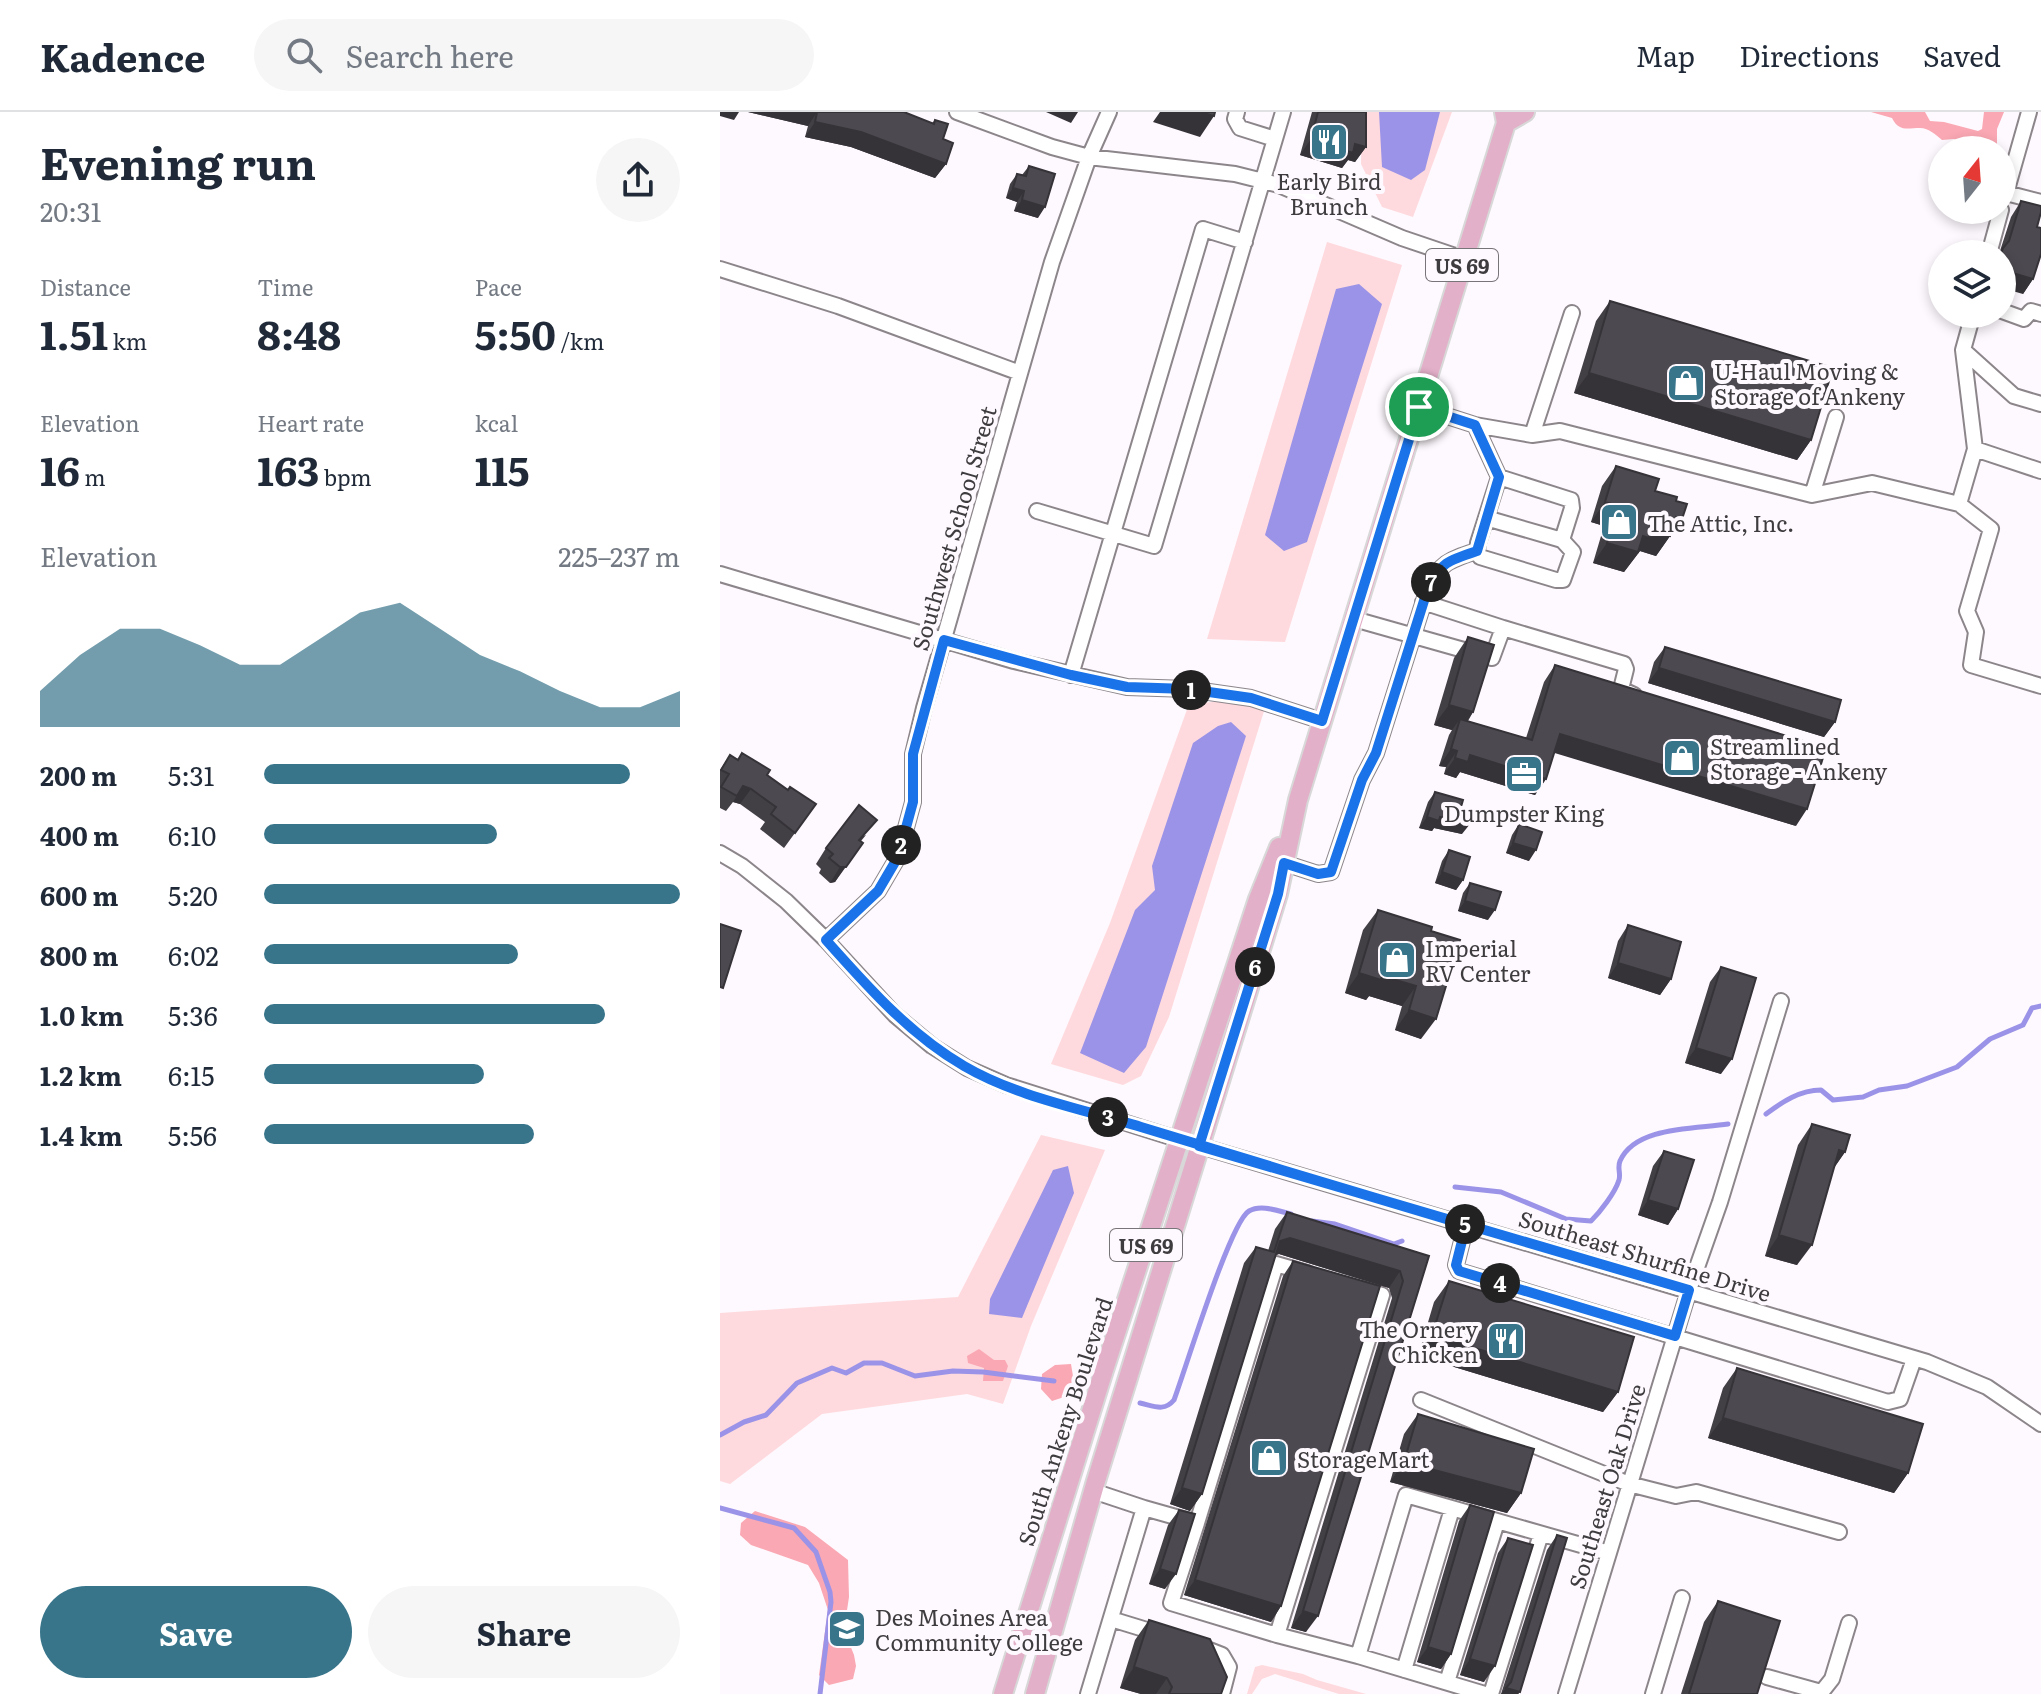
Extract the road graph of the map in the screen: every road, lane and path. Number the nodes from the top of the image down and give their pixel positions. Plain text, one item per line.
1 (957, 112) edge
2 (1109, 112) edge
3 (1237, 112) edge
4 (1283, 112) edge
5 (1525, 112) edge
6 (2029, 112) edge
7 (1505, 118) edge
8 (1275, 139) junction
9 (1089, 157) junction
10 (2016, 158) edge
11 (1263, 181) junction
12 (2041, 202) edge
13 (2016, 203) edge
14 (1245, 242) junction
15 (1464, 259) junction
16 (720, 269) edge
17 (1572, 313) dead end
18 (2041, 314) edge
19 (2016, 316) edge
20 (1969, 328) edge
21 (1963, 350) junction
22 (1020, 373) junction
23 (2041, 404) edge
24 (1419, 407) junction
25 (1836, 417) dead end
26 (1475, 425) junction
27 (1532, 435) junction
28 (1975, 449) junction
29 (2041, 471) edge
30 (1499, 477) junction
31 (1812, 495) junction
32 (1959, 504) junction
33 (1037, 511) dead end
34 (1486, 518) junction
35 (1111, 533) junction
36 (1562, 540) junction
37 (1477, 551) junction
38 (720, 574) edge
39 (1423, 602) junction
40 (1354, 619) junction
41 (1503, 628) junction
42 (1412, 636) junction
43 (944, 640) junction
44 (1071, 675) junction
45 (2041, 686) edge
46 (1652, 700) edge
47 (1322, 721) junction
48 (1298, 800) junction
49 (720, 853) edge
50 (1284, 863) junction
51 (826, 940) junction
52 (1781, 1001) dead end
53 (1180, 1140) junction
54 (1199, 1146) junction
55 (1466, 1225) junction
56 (1322, 1277) edge
57 (1352, 1286) edge
58 (1689, 1290) junction
59 (1675, 1336) junction
60 (1914, 1359) junction
61 (1421, 1400) dead end
62 (2041, 1424) edge
63 (1629, 1484) junction
64 (1093, 1491) junction
65 (1144, 1508) junction
66 (1452, 1509) junction
67 (1497, 1522) junction
68 (1197, 1523) junction
69 (1839, 1532) dead end
70 (1541, 1534) junction
71 (1609, 1553) junction
72 (1682, 1598) dead end
73 (1111, 1619) junction
74 (1849, 1623) dead end
75 (1277, 1635) junction
76 (1358, 1656) junction
77 (1404, 1670) junction
78 (1767, 1677) edge
79 (1447, 1682) junction
80 (1821, 1693) edge
81 (1003, 1694) edge
82 (1035, 1694) edge
83 (1088, 1694) edge
84 (1222, 1694) edge
85 (1488, 1694) edge
86 (1566, 1694) edge
87 (1653, 1694) edge

1 - 9 street
2 - 9 street, Southwest School Street
3 - 8 street
4 - 8 street
5 - 7 main road, South Ankeny Boulevard / US 69
6 - 10 street
7 - 15 main road, South Ankeny Boulevard / US 69
8 - 11 street
9 - 11 street
9 - 22 street, Southwest School Street
11 - 14 street
11 - 15 street
12 - 13 street
14 - 35 street
14 - 35 street
15 - 24 main road, South Ankeny Boulevard / US 69
16 - 22 street
17 - 27 street
18 - 19 street
20 - 21 street
21 - 23 street
21 - 28 street
22 - 43 street, Southwest School Street
24 - 26 street
24 - 40 main road, South Ankeny Boulevard / US 69
25 - 31 street
26 - 27 street
26 - 30 street
27 - 31 street
28 - 29 street
28 - 32 street
30 - 34 street
30 - 36 street
31 - 32 street
32 - 45 street
33 - 35 street
34 - 36 street
34 - 37 street
35 - 44 street
36 - 37 street
37 - 39 street
38 - 43 street
39 - 41 street
39 - 42 street
40 - 42 street
40 - 47 main road, South Ankeny Boulevard / US 69
41 - 42 street
41 - 46 street
42 - 50 street
43 - 44 street
43 - 51 street, Southwest School Street
44 - 47 street
47 - 48 main road, South Ankeny Boulevard / US 69
48 - 50 main road, South Ankeny Boulevard / US 69
48 - 53 main road, South Ankeny Boulevard / US 69
49 - 51 street, Southeast Shurfine Drive
50 - 54 main road, South Ankeny Boulevard / US 69
51 - 53 street, Southeast Shurfine Drive
52 - 58 street, Southeast Oak Drive
53 - 54 street, Southeast Shurfine Drive
53 - 81 main road, South Ankeny Boulevard / US 69
54 - 55 street, Southeast Shurfine Drive
54 - 64 main road, South Ankeny Boulevard / US 69
55 - 58 street, Southeast Shurfine Drive
55 - 59 street
56 - 68 street
57 - 75 street
58 - 59 street, Southeast Oak Drive
58 - 60 street, Southeast Shurfine Drive
59 - 60 street
59 - 63 street, Southeast Oak Drive
60 - 62 street, Southeast Shurfine Drive
61 - 63 street
63 - 69 street
63 - 71 street, Southeast Oak Drive
64 - 65 street
64 - 82 main road, South Ankeny Boulevard / US 69
65 - 68 street
65 - 73 street
66 - 67 street
66 - 76 street
66 - 77 street
67 - 70 street
67 - 79 street
68 - 75 street
70 - 71 street
70 - 85 street
71 - 86 street, Southeast Oak Drive
72 - 87 street
73 - 83 street
73 - 84 street
74 - 80 street
75 - 76 street
76 - 77 street
77 - 79 street
78 - 80 street
79 - 85 street

